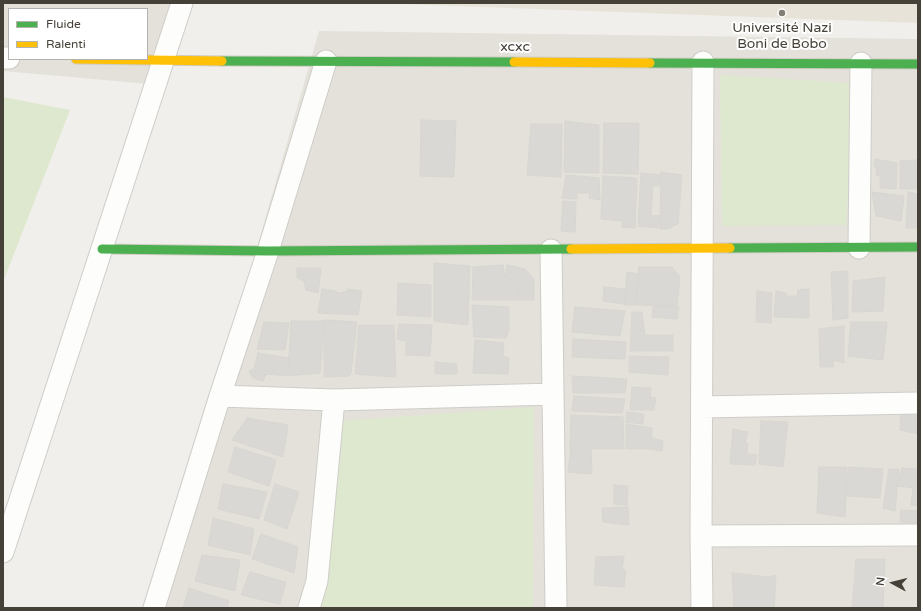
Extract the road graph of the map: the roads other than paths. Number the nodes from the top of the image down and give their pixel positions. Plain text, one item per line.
1 (182, 3) edge
2 (120, 60) edge
3 (163, 61) junction
4 (326, 61) junction
5 (703, 62) junction
6 (861, 63) junction
7 (918, 64) edge
8 (918, 247) edge
9 (859, 248) junction
10 (102, 249) junction
11 (703, 249) junction
12 (551, 250) junction
13 (268, 251) junction
14 (553, 394) junction
15 (220, 396) junction
16 (334, 400) junction
17 (918, 404) edge
18 (702, 407) junction
19 (918, 535) edge
20 (701, 536) junction
21 (3, 552) edge
22 (154, 608) edge
23 (309, 608) edge
24 (556, 608) edge
25 (702, 608) edge

1 - 3 street
2 - 3 street, xcxc
3 - 4 street, xcxc
3 - 10 street
4 - 5 street, xcxc
4 - 13 street
5 - 6 street, xcxc
5 - 11 street
6 - 7 street, xcxc
6 - 9 street
8 - 9 street
9 - 11 street
10 - 13 street
10 - 21 street
11 - 12 street
11 - 18 street
12 - 13 street
12 - 14 street
13 - 15 street
14 - 16 street
14 - 24 street
15 - 16 street
15 - 22 street
16 - 23 street
17 - 18 street
18 - 20 street
19 - 20 street
20 - 25 street

